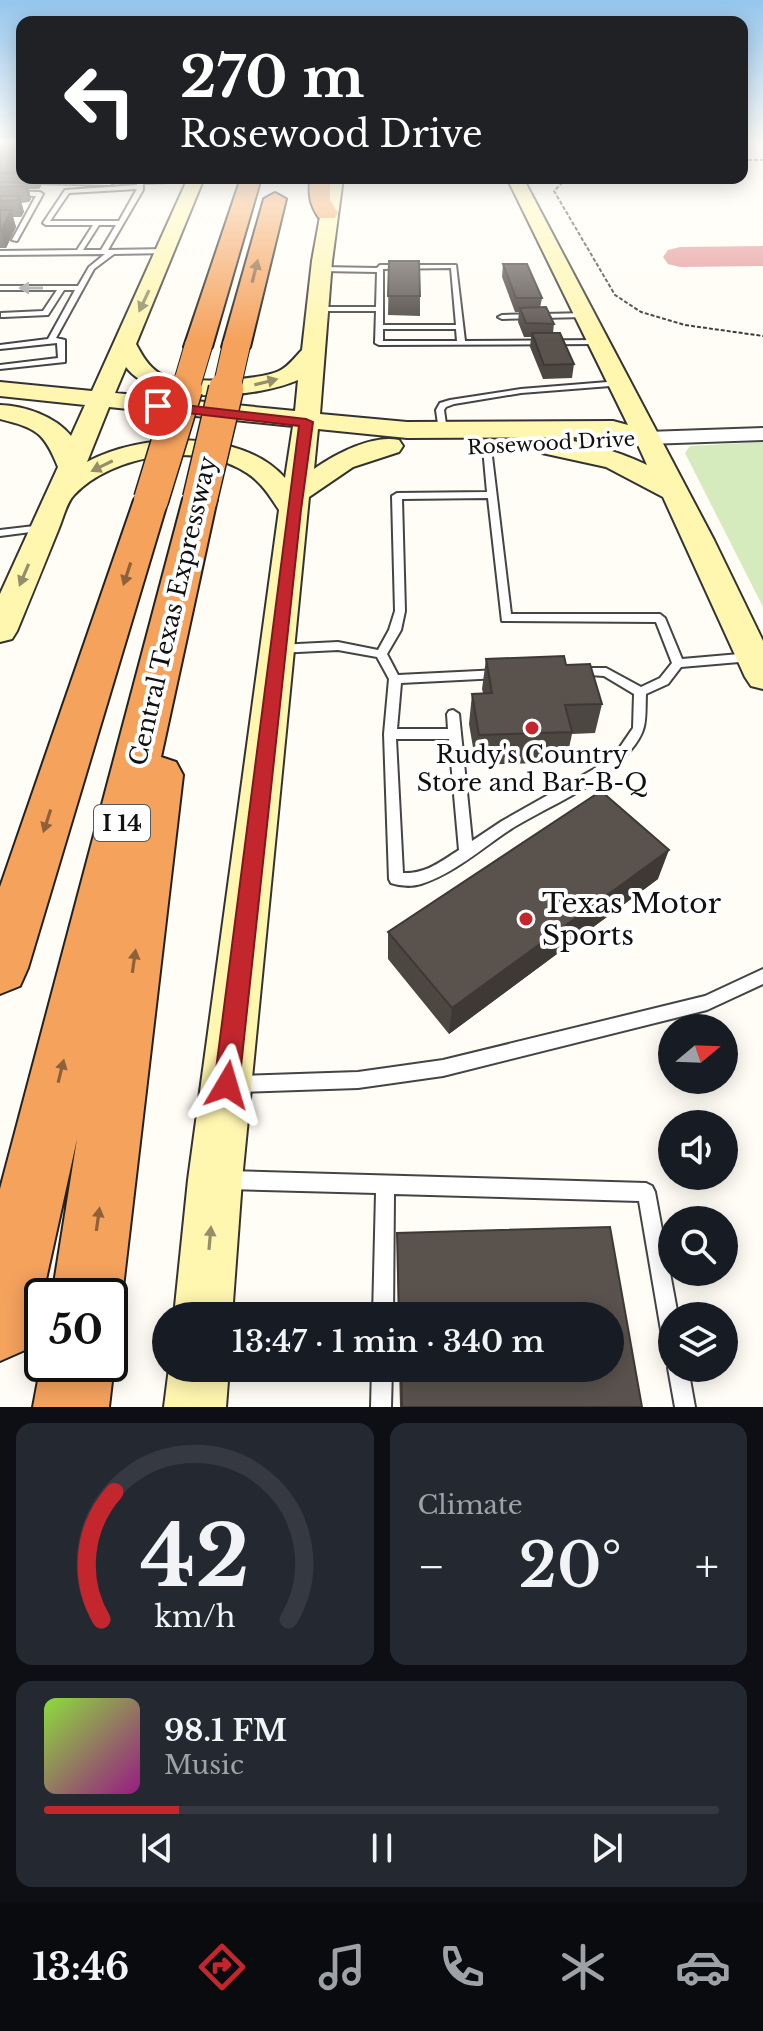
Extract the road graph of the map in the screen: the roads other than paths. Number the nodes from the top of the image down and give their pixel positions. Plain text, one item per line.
1 (32, 210) edge
2 (55, 210) edge
3 (127, 210) edge
4 (183, 210) edge
5 (241, 210) edge
6 (273, 210) edge
7 (325, 210) edge
8 (328, 210) edge
9 (531, 210) edge
10 (327, 213) junction
11 (13, 222) edge
12 (25, 222) junction
13 (67, 223) junction
14 (97, 223) junction
15 (120, 223) junction
16 (61, 232) dead end
17 (0, 240) edge
18 (15, 240) junction
19 (104, 251) junction
20 (113, 251) junction
21 (167, 251) junction
22 (79, 252) junction
23 (4, 253) edge
24 (322, 269) junction
25 (380, 270) junction
26 (0, 288) edge
27 (62, 288) junction
28 (79, 288) junction
29 (41, 304) dead end
30 (51, 305) junction
31 (318, 309) junction
32 (379, 309) junction
33 (4, 315) dead end
34 (585, 315) junction
35 (550, 316) junction
36 (502, 317) dead end
37 (379, 327) junction
38 (460, 327) junction
39 (51, 341) junction
40 (599, 342) junction
41 (562, 343) junction
42 (461, 344) junction
43 (0, 347) edge
44 (122, 348) junction
45 (314, 350) junction
46 (36, 353) junction
47 (17, 355) junction
48 (0, 367) edge
49 (309, 389) junction
50 (623, 389) junction
51 (34, 393) junction
52 (1, 404) edge
53 (95, 407) junction
54 (305, 430) junction
55 (443, 431) junction
56 (763, 434) edge
57 (399, 438) junction
58 (548, 438) junction
59 (647, 438) junction
60 (487, 448) junction
61 (70, 465) junction
62 (58, 493) junction
63 (675, 493) junction
64 (492, 495) junction
65 (295, 501) junction
66 (43, 528) junction
67 (0, 533) edge
68 (0, 631) edge
69 (278, 649) junction
70 (381, 654) junction
71 (678, 663) junction
72 (758, 667) edge
73 (561, 671) edge
74 (513, 673) edge
75 (395, 679) junction
76 (640, 692) junction
77 (150, 708) junction
78 (453, 714) dead end
79 (390, 734) junction
80 (455, 734) junction
81 (466, 853) junction
82 (1, 962) edge
83 (763, 976) edge
84 (228, 1071) junction
85 (215, 1180) junction
86 (385, 1184) junction
87 (90, 1278) edge
88 (204, 1302) edge
89 (383, 1302) edge
90 (666, 1302) edge
91 (0, 1325) edge
92 (74, 1382) edge
93 (198, 1382) edge
94 (382, 1382) edge
95 (681, 1382) edge
96 (71, 1407) edge
97 (195, 1407) edge
98 (381, 1407) edge
99 (685, 1407) edge

1 - 12 lane
2 - 13 lane
3 - 15 lane
4 - 21 main road
5 -> 82 highway, Central Texas Expressway, bridge
77 -> 6 highway, Central Texas Expressway / I 14, bridge
7 - 10 highway
8 - 10 main road
9 - 34 main road
10 - 24 main road
11 - 12 lane
12 - 18 lane
13 - 14 lane
13 - 16 lane
14 - 15 lane
14 - 22 lane
15 - 19 lane
17 - 18 lane
18 - 23 lane
19 - 20 lane
19 - 22 lane
20 - 21 lane
20 - 28 lane
21 -> 44 main road
22 - 23 lane
24 - 25 lane
24 - 31 main road
25 - 32 lane
25 - 38 lane
27 -> 26 lane
27 - 28 lane
27 - 30 lane
28 - 39 lane
29 - 30 lane
30 - 33 lane
31 - 32 lane
31 - 45 main road
32 - 37 lane
34 - 35 lane
34 - 40 main road
35 - 36 lane
35 - 41 lane
37 - 38 lane
37 - 42 lane
38 - 42 lane
39 - 46 lane
39 - 46 lane
40 - 41 lane
40 - 50 main road
41 - 42 lane
43 - 47 lane
44 -> 45 main road
44 - 51 main road
44 - 53 main road
45 - 49 main road
46 - 47 lane
46 - 47 lane
47 - 48 lane
49 - 54 main road
49 - 57 main road
50 - 55 lane
50 - 58 main road
50 - 59 main road
51 - 52 main road, Rosewood Drive
51 - 53 main road, Rosewood Drive
52 - 53 main road, Rosewood Drive
52 - 61 main road
53 - 54 main road, Rosewood Drive
53 - 61 main road
54 - 57 main road, Rosewood Drive
54 - 65 main road
55 - 57 main road, Rosewood Drive
55 - 58 main road, Rosewood Drive
56 - 59 street
57 - 60 main road, Rosewood Drive
57 - 65 main road
58 - 59 main road, Rosewood Drive
58 - 60 main road, Rosewood Drive
58 - 63 main road
59 - 63 main road
60 - 64 lane
61 - 62 main road
65 -> 62 main road
62 - 66 main road
63 - 72 main road
64 - 70 lane
64 - 71 lane
65 - 69 main road
66 - 67 lane
66 -> 68 main road
69 - 70 lane
69 - 84 main road
70 - 75 lane
71 - 72 lane
71 - 76 lane
73 - 76 lane
74 - 75 lane
75 - 79 lane
76 - 81 lane
87 -> 77 highway
91 -> 77 highway, Central Texas Expressway / I 14
78 - 80 lane
79 - 80 lane
79 - 81 lane
80 - 81 lane
83 - 84 lane
84 - 85 main road
85 - 86 lane
88 -> 85 main road
86 - 89 lane
86 - 90 lane
92 - 96 highway
93 - 97 main road
94 - 98 lane
95 - 99 lane

